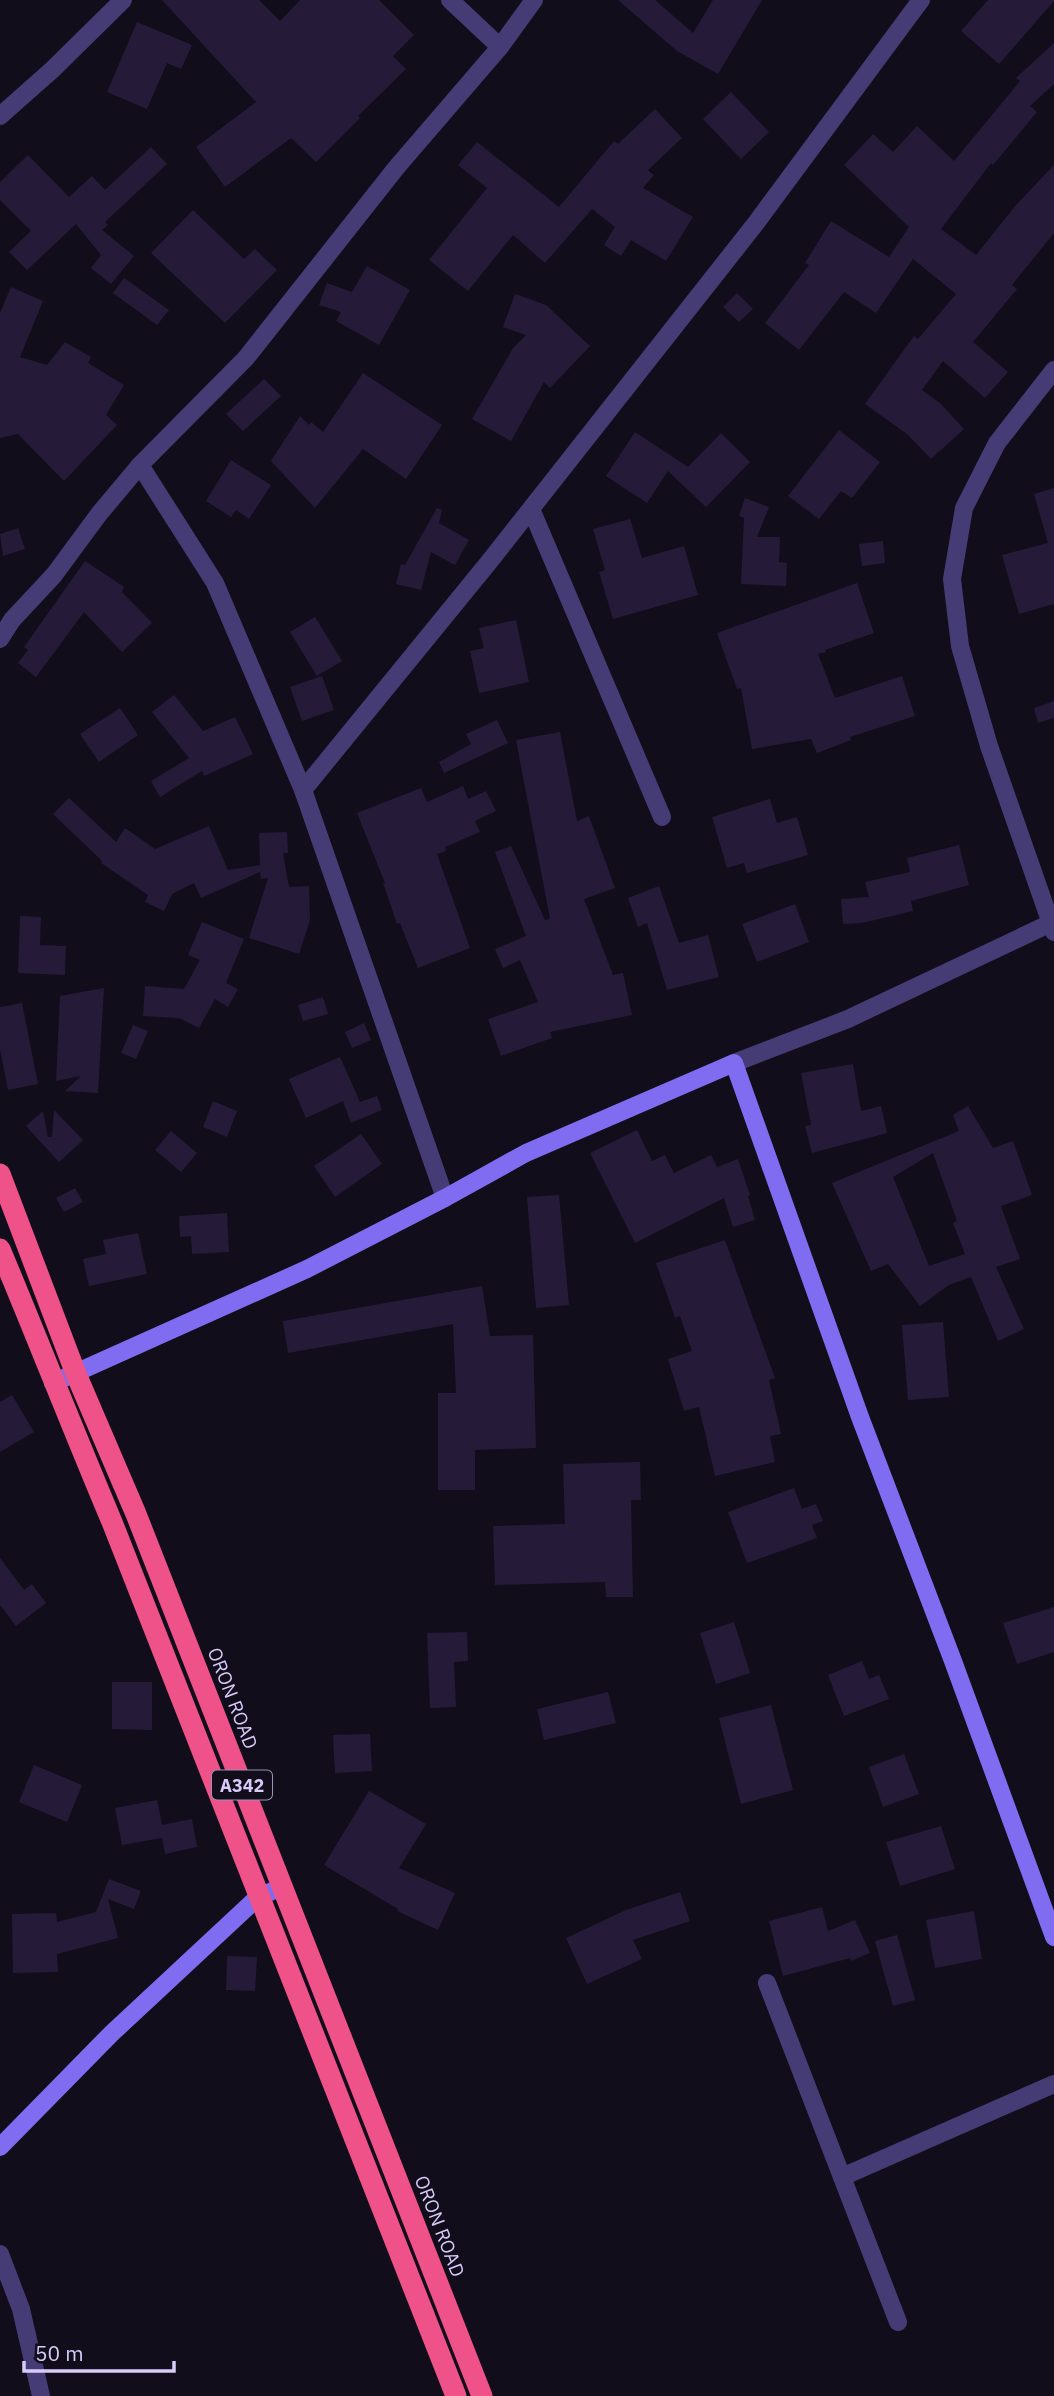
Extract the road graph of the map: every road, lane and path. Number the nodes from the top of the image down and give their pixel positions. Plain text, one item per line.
1 (123, 0) edge
2 (450, 0) edge
3 (534, 0) edge
4 (921, 0) edge
5 (500, 47) junction
6 (0, 116) edge
7 (1054, 370) edge
8 (140, 465) junction
9 (531, 509) junction
10 (0, 639) edge
11 (303, 790) junction
12 (662, 817) dead end
13 (1052, 927) edge
14 (734, 1063) junction
15 (0, 1174) edge
16 (445, 1198) junction
17 (0, 1249) edge
18 (76, 1374) junction
19 (53, 1383) junction
20 (282, 1887) junction
21 (258, 1897) junction
22 (1054, 1937) edge
23 (767, 1983) dead end
24 (1054, 2084) edge
25 (0, 2147) edge
26 (842, 2177) junction
27 (0, 2254) edge
28 (898, 2322) dead end
29 (41, 2396) edge
30 (456, 2396) edge
31 (482, 2396) edge

1 - 6 street
2 - 5 street
3 - 5 street
4 - 9 street
5 - 8 street
7 - 13 street
8 - 10 street
8 - 11 street
9 - 11 street
9 - 12 street
11 - 16 street
13 - 14 street
14 - 16 street
14 - 22 street
15 - 18 highway, ORON ROAD / A342
16 - 18 street
17 - 19 highway, A342
18 - 19 street
18 - 20 highway, ORON ROAD / A342
19 - 21 highway, A342
20 - 21 street
20 - 31 highway, ORON ROAD / A342
21 - 25 street
21 - 30 highway, A342
23 - 26 street
24 - 26 street
26 - 28 street
27 - 29 street

